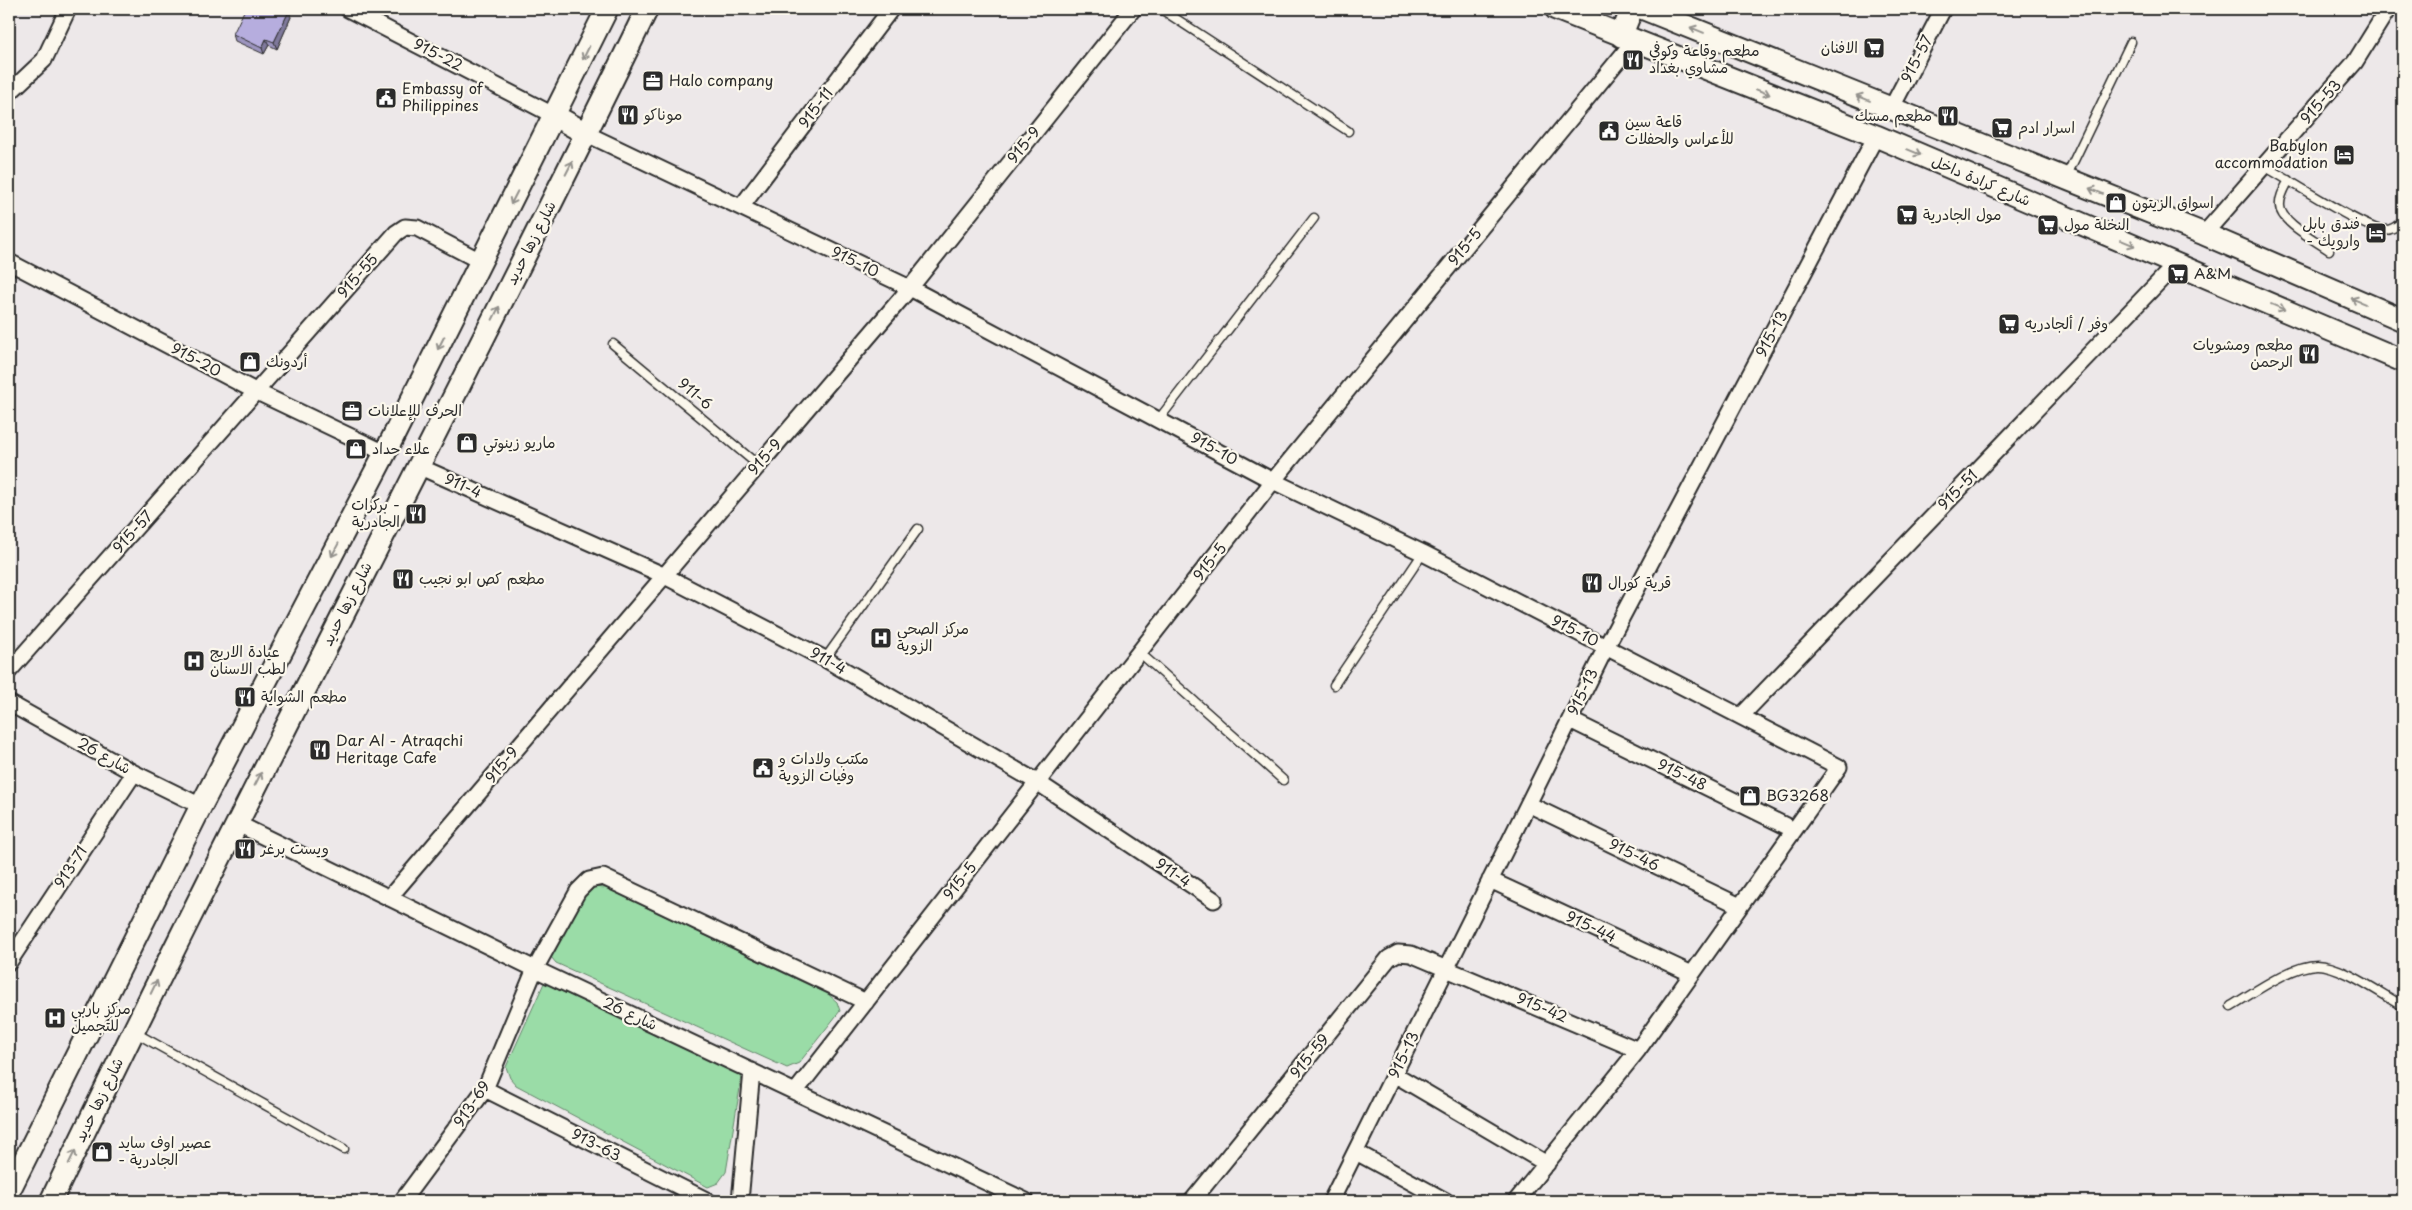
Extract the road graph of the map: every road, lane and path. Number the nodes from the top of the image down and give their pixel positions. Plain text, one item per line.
1 (68, 9) edge
2 (348, 9) edge
3 (607, 9) edge
4 (648, 9) edge
5 (891, 9) edge
6 (1133, 9) edge
7 (1161, 9) edge
8 (1556, 9) edge
9 (1632, 9) edge
10 (1644, 9) edge
11 (1943, 9) edge
12 (2388, 9) edge
13 (1627, 39) junction
14 (2131, 42) dead end
15 (9, 93) edge
16 (1892, 109) junction
17 (555, 116) junction
18 (1348, 131) dead end
19 (587, 134) junction
20 (1876, 136) junction
21 (2264, 166) junction
22 (2066, 179) junction
23 (2289, 180) junction
24 (741, 207) junction
25 (1314, 218) dead end
26 (2403, 221) edge
27 (2204, 234) junction
28 (2330, 250) dead end
29 (9, 262) edge
30 (482, 262) junction
31 (2176, 264) junction
32 (910, 288) junction
33 (2403, 320) edge
34 (613, 344) dead end
35 (2403, 361) edge
36 (256, 392) junction
37 (1159, 419) junction
38 (386, 453) junction
39 (758, 465) junction
40 (418, 466) junction
41 (1273, 481) junction
42 (918, 529) dead end
43 (1423, 553) junction
44 (663, 576) junction
45 (1606, 647) junction
46 (1139, 652) junction
47 (824, 659) junction
48 (9, 671) edge
49 (1334, 685) dead end
50 (9, 703) edge
51 (1741, 716) junction
52 (1570, 720) junction
53 (134, 773) junction
54 (1283, 780) dead end
55 (1038, 782) junction
56 (1528, 804) junction
57 (201, 806) junction
58 (236, 823) junction
59 (1794, 830) junction
60 (1490, 880) junction
61 (389, 898) junction
62 (1214, 900) dead end
63 (1740, 906) junction
64 (9, 962) edge
65 (1447, 967) junction
66 (535, 969) junction
67 (1692, 974) junction
68 (866, 1002) junction
69 (2231, 1006) dead end
70 (2403, 1006) edge
71 (133, 1031) junction
72 (1638, 1050) junction
73 (752, 1071) junction
74 (1394, 1074) junction
75 (485, 1089) junction
76 (796, 1091) junction
77 (344, 1148) dead end
78 (1356, 1152) junction
79 (1547, 1164) junction
80 (9, 1191) edge
81 (51, 1201) edge
82 (402, 1201) edge
83 (708, 1201) edge
84 (740, 1201) edge
85 (1026, 1201) edge
86 (1192, 1201) edge
87 (1331, 1201) edge
88 (1446, 1201) edge
89 (1516, 1201) edge

1 - 15 street
2 - 17 street, 915-22
3 -> 17 street
4 - 19 street, شارع زها حديد
5 - 24 street, 915-11
6 - 32 street, 915-9
7 - 18 lane
8 - 13 street, شارع كرادة داخل
9 - 13 street
16 -> 10 street
11 - 16 street, 915-57
12 - 21 street, 915-53
13 -> 20 street, شارع كرادة داخل
13 - 41 street, 915-5
14 - 22 lane
16 - 22 street
17 - 19 street
17 -> 30 street
19 - 24 street, 915-10
40 -> 19 street, شارع زها حديد
20 -> 31 street, شارع كرادة داخل
20 - 45 street, 915-13
21 - 23 lane
21 - 27 street, 915-53
27 -> 22 street
23 - 26 lane
23 - 28 lane
24 - 32 street, 915-10
25 - 37 lane
33 -> 27 street
29 - 36 street, 915-20
30 - 36 street, 915-55
30 -> 38 street
31 -> 35 street, شارع كرادة داخل
31 - 51 street, 915-51
32 - 37 street, 915-10
32 - 39 street, 915-9
34 - 39 lane, 911-6
36 - 38 street, 915-20
36 - 48 street, 915-57
37 - 41 street, 915-10
38 -> 57 street
39 - 44 street, 915-9
40 - 44 street, 911-4
58 -> 40 street, شارع زها حديد
41 - 43 street, 915-10
41 - 46 street, 915-5
42 - 47 lane
43 - 45 street, 915-10
43 - 49 lane
44 - 47 street, 911-4
44 - 61 street, 915-9
45 - 51 street, 915-10
45 - 52 street, 915-13
46 - 54 lane
46 - 55 street, 915-5
47 - 55 street, 911-4
50 - 53 street, شارع 26
51 - 59 street, 915-10
52 - 56 street, 915-13
52 - 59 street, 915-48
53 - 57 street, شارع 26
53 - 64 street, 913-71
55 - 62 street, 911-4
55 - 68 street, 915-5
56 - 60 street, 915-13
56 - 63 street, 915-46
57 - 80 street
58 - 61 street, شارع 26
71 -> 58 street, شارع زها حديد
59 - 63 street
60 - 65 street, 915-13
60 - 67 street, 915-44
61 - 66 street, شارع 26
63 - 67 street
65 - 72 street, 915-42
65 - 74 street, 915-13
65 - 86 street, 915-59
66 - 68 street, 913-69
66 - 73 street, شارع 26
66 - 75 street, 913-69
67 - 72 street
68 - 76 street, 915-5
69 - 70 lane
71 - 77 lane
81 -> 71 street, شارع زها حديد
72 - 79 street
73 - 76 street, شارع 26
73 - 84 street
74 - 78 street, 915-13
74 - 79 street
75 - 82 street, 913-69
75 - 83 street, 913-63
76 - 85 street, شارع 26
78 - 87 street, 915-13
78 - 88 street
79 - 89 street

